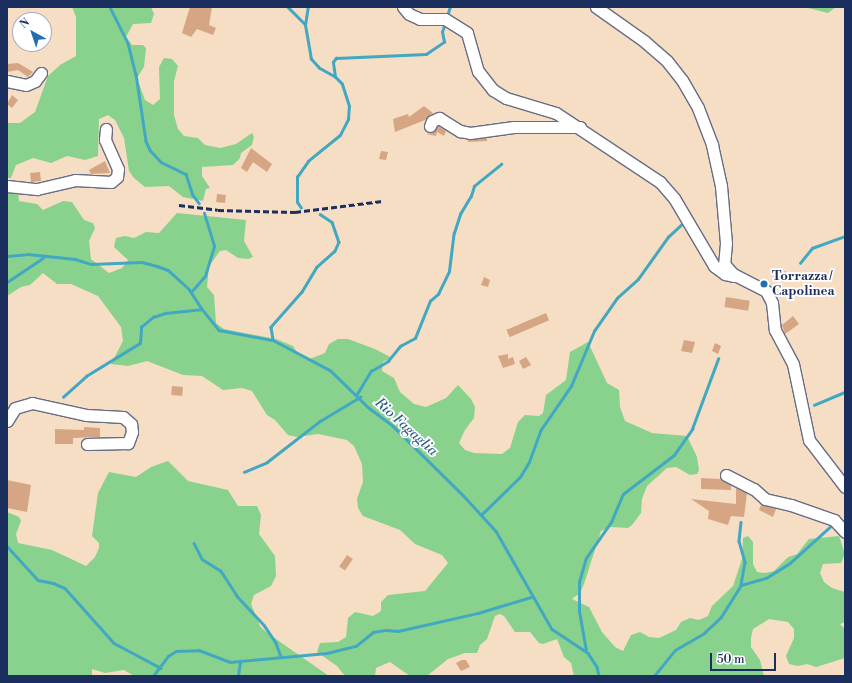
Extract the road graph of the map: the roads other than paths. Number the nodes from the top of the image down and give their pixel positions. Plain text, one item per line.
1 (403, 7) edge
2 (596, 7) edge
3 (42, 73) dead end
4 (7, 81) edge
5 (430, 126) dead end
6 (581, 127) junction
7 (106, 129) dead end
8 (7, 186) edge
9 (739, 277) junction
10 (7, 420) edge
11 (87, 444) dead end
12 (726, 475) dead end
13 (845, 487) edge
14 (845, 532) edge

1 - 6 street
2 - 9 street
3 - 4 street
5 - 6 street
6 - 9 street
7 - 8 street
9 - 13 street
10 - 11 street
12 - 14 street

